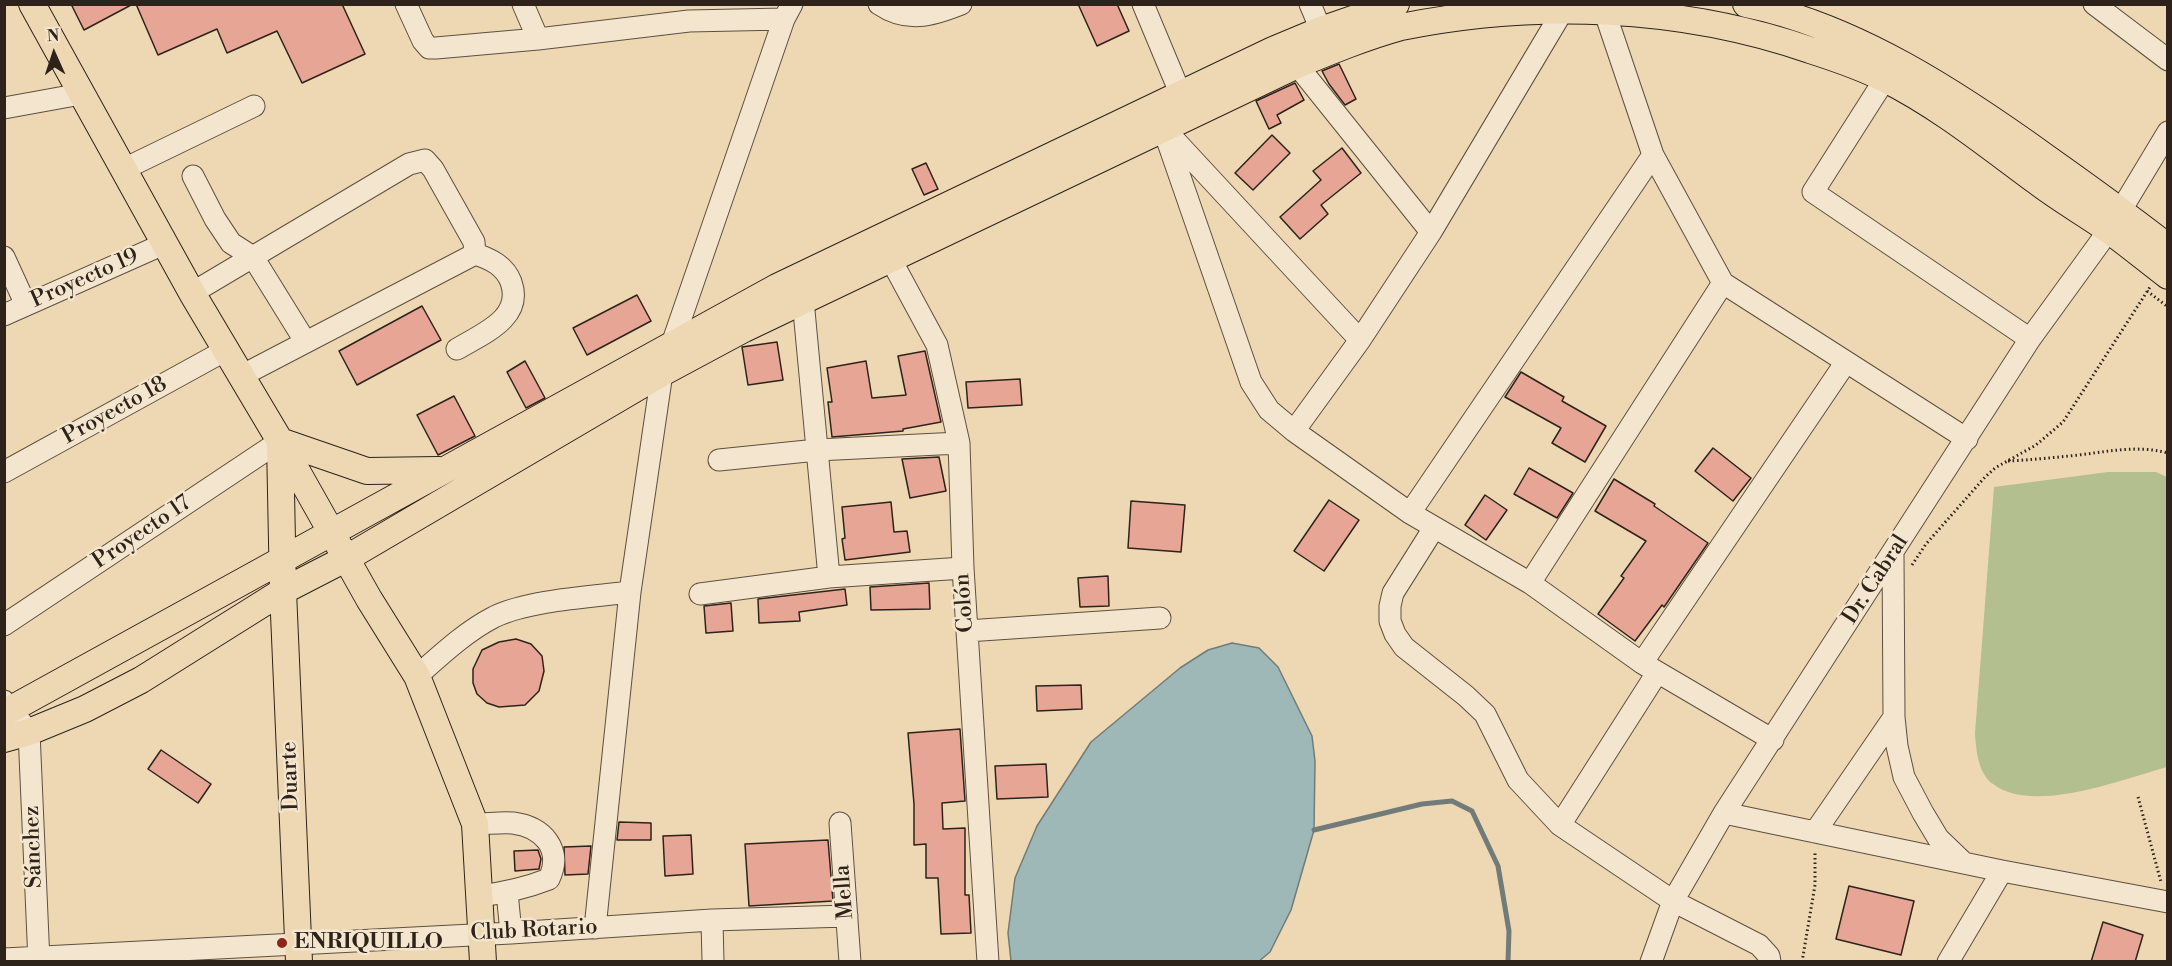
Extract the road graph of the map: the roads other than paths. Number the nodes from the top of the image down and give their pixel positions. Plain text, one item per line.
1 (406, 4) edge
2 (524, 4) edge
3 (879, 4) edge
4 (961, 4) edge
5 (1143, 4) edge
6 (1310, 4) edge
7 (1396, 4) edge
8 (1746, 4) edge
9 (2094, 4) edge
10 (34, 5) edge
11 (1602, 6) edge
12 (1565, 7) junction
13 (1775, 7) edge
14 (788, 12) edge
15 (685, 13) edge
16 (1321, 30) junction
17 (1766, 34) junction
18 (538, 39) junction
19 (2168, 60) edge
20 (1298, 65) junction
21 (1885, 79) junction
22 (81, 94) junction
23 (1181, 95) junction
24 (254, 106) dead end
25 (4, 108) edge
26 (1163, 128) junction
27 (2168, 132) edge
28 (1653, 155) junction
29 (124, 169) junction
30 (193, 176) dead end
31 (2115, 220) junction
32 (1431, 232) junction
33 (166, 243) junction
34 (475, 254) junction
35 (4, 257) edge
36 (253, 257) junction
37 (890, 258) junction
38 (2161, 271) edge
39 (1723, 283) junction
40 (192, 293) junction
41 (803, 300) junction
42 (26, 305) junction
43 (4, 315) edge
44 (2030, 339) junction
45 (1360, 340) junction
46 (305, 341) junction
47 (670, 344) junction
48 (457, 349) dead end
49 (226, 350) junction
50 (1846, 362) junction
51 (662, 373) junction
52 (241, 376) junction
53 (1294, 431) junction
54 (1967, 439) junction
55 (280, 441) junction
56 (959, 443) junction
57 (817, 450) junction
58 (719, 460) dead end
59 (443, 470) junction
60 (4, 472) edge
61 (1410, 513) junction
62 (1434, 528) junction
63 (331, 531) junction
64 (1893, 554) junction
65 (283, 558) junction
66 (346, 558) junction
67 (963, 568) junction
68 (829, 578) junction
69 (1530, 583) junction
70 (283, 591) junction
71 (630, 592) junction
72 (700, 594) dead end
73 (1160, 618) dead end
74 (4, 625) edge
75 (159, 627) junction
76 (967, 631) junction
77 (177, 657) junction
78 (1649, 668) junction
79 (417, 676) junction
80 (7, 708) edge
81 (1894, 717) junction
82 (29, 732) junction
83 (4, 739) edge
84 (1773, 740) junction
85 (1724, 813) junction
86 (840, 823) dead end
87 (475, 824) junction
88 (1560, 825) junction
89 (1815, 832) junction
90 (1963, 862) junction
91 (2002, 871) junction
92 (507, 892) junction
93 (479, 896) junction
94 (1673, 901) junction
95 (2167, 902) edge
96 (847, 916) junction
97 (712, 920) junction
98 (595, 928) junction
99 (511, 933) junction
100 (481, 934) junction
101 (299, 952) edge
102 (160, 957) edge
103 (4, 959) edge
104 (39, 959) edge
105 (483, 962) edge
106 (713, 962) edge
107 (850, 962) edge
108 (988, 962) edge
109 (1651, 962) edge
110 (1770, 962) edge
111 (1948, 962) edge

1 - 18 street
2 - 18 street
3 - 4 street
5 - 23 street
6 - 16 street
7 - 16 main road
8 - 13 main road
9 - 19 street
10 - 22 main road
11 - 12 main road
11 - 17 main road
11 - 28 street
12 - 20 main road
12 - 32 street
13 - 17 street
13 - 31 main road
14 - 15 street
14 - 47 street
15 - 18 street
16 - 23 main road
17 - 21 main road
20 - 26 main road
20 - 32 street
21 - 31 main road
21 - 44 street
22 - 25 street
22 - 29 main road
23 - 47 main road
24 - 29 street
26 - 37 main road
26 - 45 street
26 - 53 street
27 - 31 street, Dr. Cabral
28 - 39 street
28 - 61 street
29 - 33 main road
30 - 36 street
31 - 38 main road
31 - 44 street, Dr. Cabral
32 - 45 street
33 - 40 main road
33 - 42 street, Proyecto 19
34 - 36 street
34 - 46 street
34 - 48 street
35 - 42 street
36 - 40 street
36 - 46 street
37 - 41 main road
37 - 56 street, Colón
39 - 50 street
39 - 69 street
40 - 49 main road
41 - 51 main road
41 - 57 street
42 - 43 street, Proyecto 19
44 - 54 street, Dr. Cabral
45 - 53 street
46 - 52 street
47 - 51 street
47 - 59 main road
49 - 52 main road
49 - 60 street, Proyecto 18
50 - 54 street
50 - 78 street
51 - 66 main road
51 - 71 street
52 - 55 main road
53 - 61 street
54 - 64 street, Dr. Cabral
55 - 59 main road
55 - 63 main road
55 - 65 main road, Duarte
55 - 74 street, Proyecto 17
56 - 57 street
56 - 67 street, Colón
57 - 58 street
57 - 68 street
59 - 63 main road
61 - 62 street
62 - 69 street
62 - 88 street
63 - 65 main road
63 - 66 main road
64 - 81 street
64 - 84 street, Dr. Cabral
65 - 70 main road, Duarte
65 - 75 main road
66 - 70 main road
66 - 79 main road
67 - 68 street
67 - 76 street, Colón
68 - 72 street
69 - 78 street
70 - 77 main road
70 - 101 main road, Duarte
71 - 79 street
71 - 98 street
73 - 76 street
75 - 77 main road
75 - 80 main road
76 - 108 street, Colón
77 - 82 main road
78 - 84 street
78 - 88 street
79 - 87 main road
80 - 82 street
81 - 89 street
81 - 90 street
82 - 83 main road
82 - 104 street, Sánchez
84 - 85 street, Dr. Cabral
85 - 89 street
85 - 94 street, Dr. Cabral
86 - 96 street, Mella
87 - 92 street
87 - 93 main road
88 - 94 street
89 - 90 street
90 - 91 street
91 - 95 street
91 - 111 street
92 - 93 street
92 - 99 street
93 - 100 main road
94 - 109 street, Dr. Cabral
94 - 110 street
96 - 97 street, Club Rotario
96 - 107 street, Mella
97 - 98 street, Club Rotario
97 - 106 street
98 - 99 street, Club Rotario
99 - 100 street, Club Rotario
100 - 101 street, Club Rotario
100 - 105 main road
101 - 102 street, Club Rotario
102 - 104 street, Club Rotario
103 - 104 street, Club Rotario

